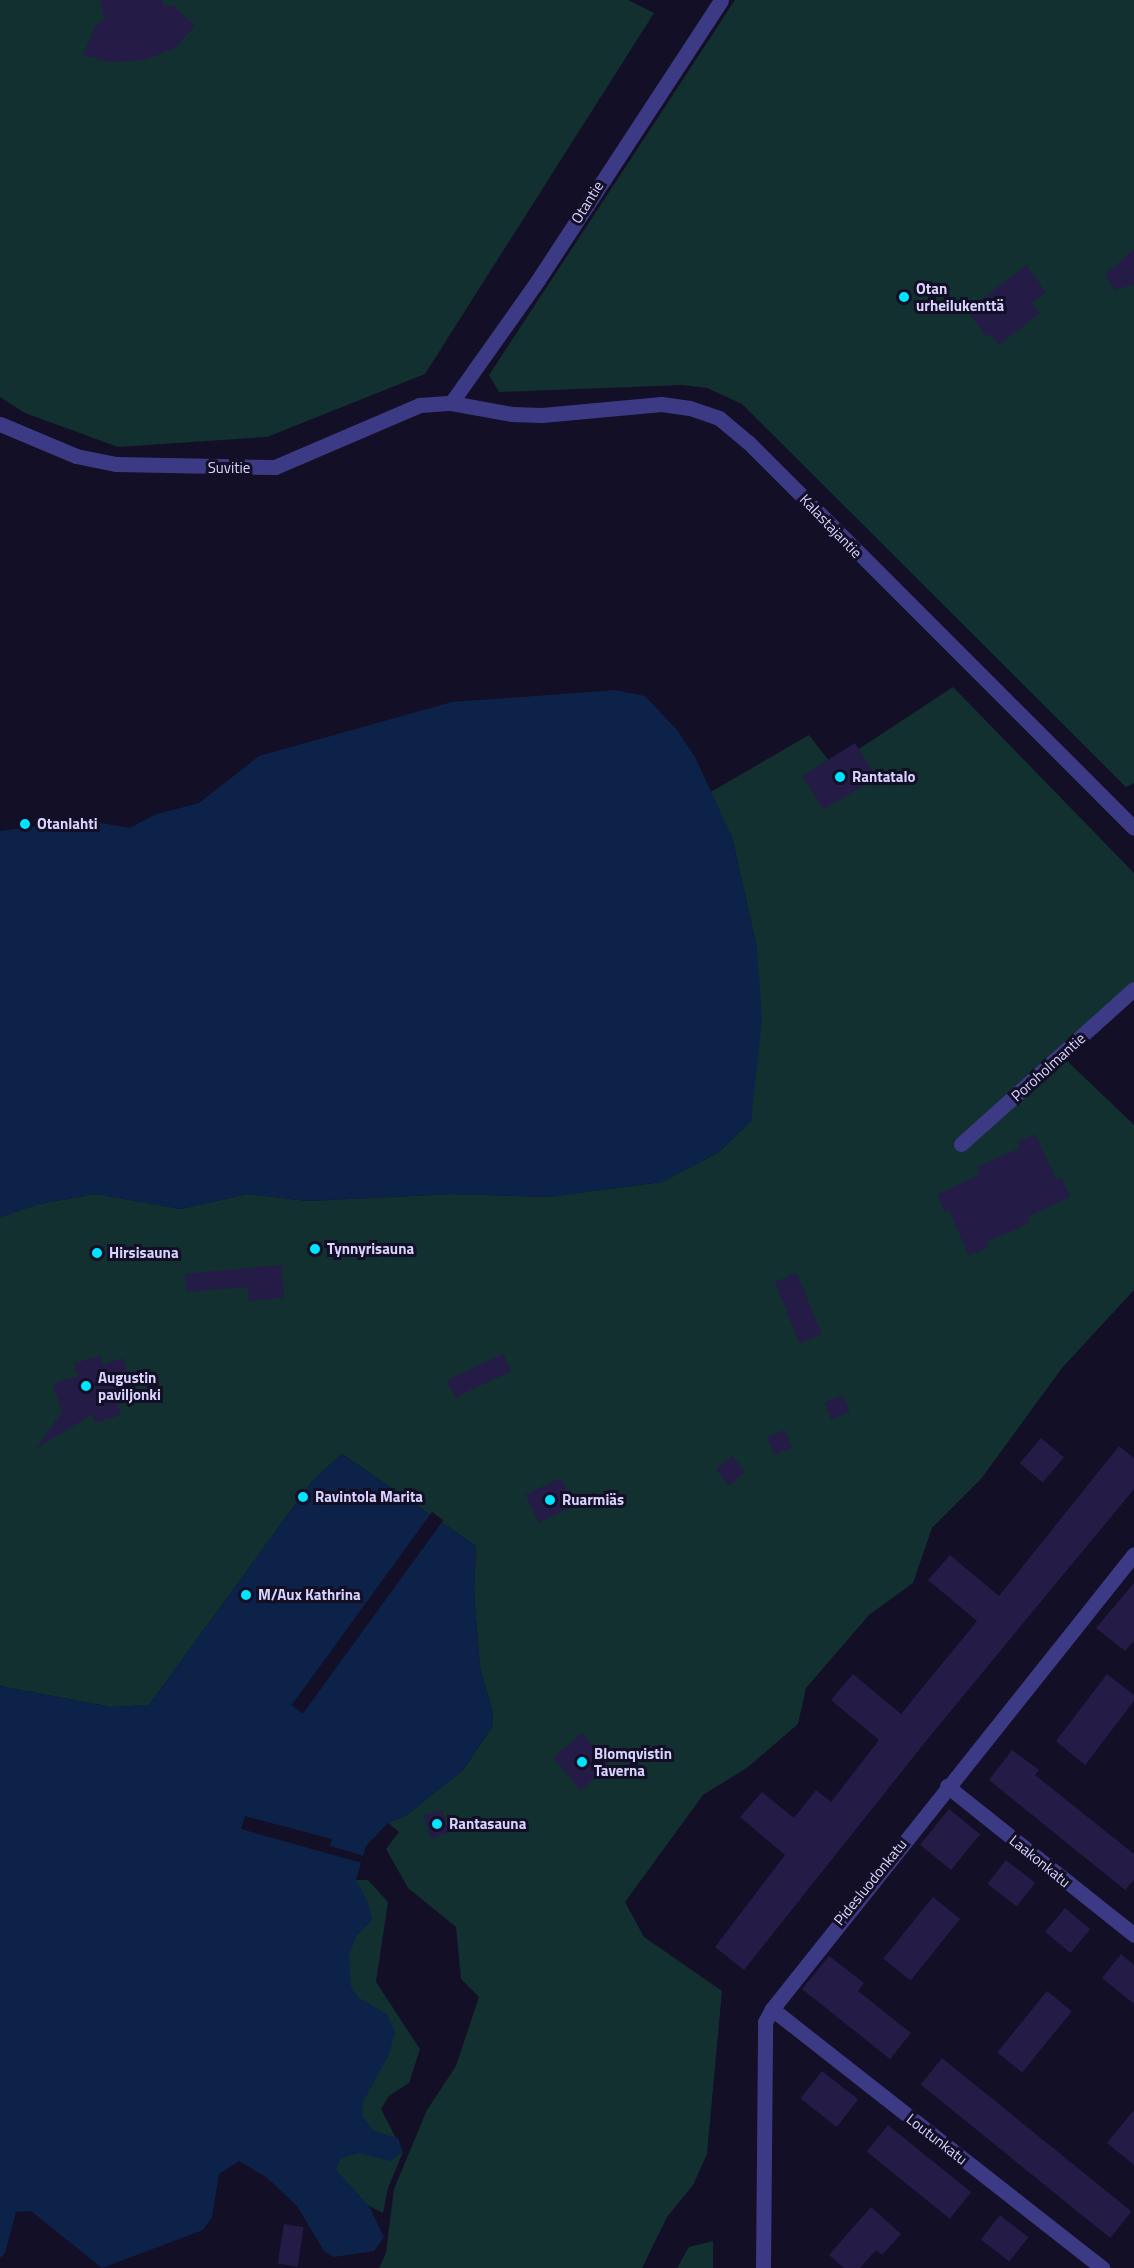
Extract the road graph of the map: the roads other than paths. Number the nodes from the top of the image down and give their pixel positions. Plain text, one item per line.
1 (721, 0) edge
2 (451, 403) junction
3 (0, 424) edge
4 (1134, 828) edge
5 (1134, 989) edge
6 (960, 1144) dead end
7 (1131, 1563) edge
8 (947, 1786) junction
9 (1134, 1935) edge
10 (772, 2009) junction
11 (763, 2268) edge
12 (1102, 2268) edge

1 - 2 street, Otantie
2 - 3 street, Suvitie
2 - 4 street, Kalastajantie
5 - 6 street, Poroholmantie
7 - 8 street, Pidesluodonkatu
8 - 9 street, Laakonkatu
8 - 10 street, Pidesluodonkatu
10 - 11 street, Pidesluodonkatu
10 - 12 street, Loutunkatu

